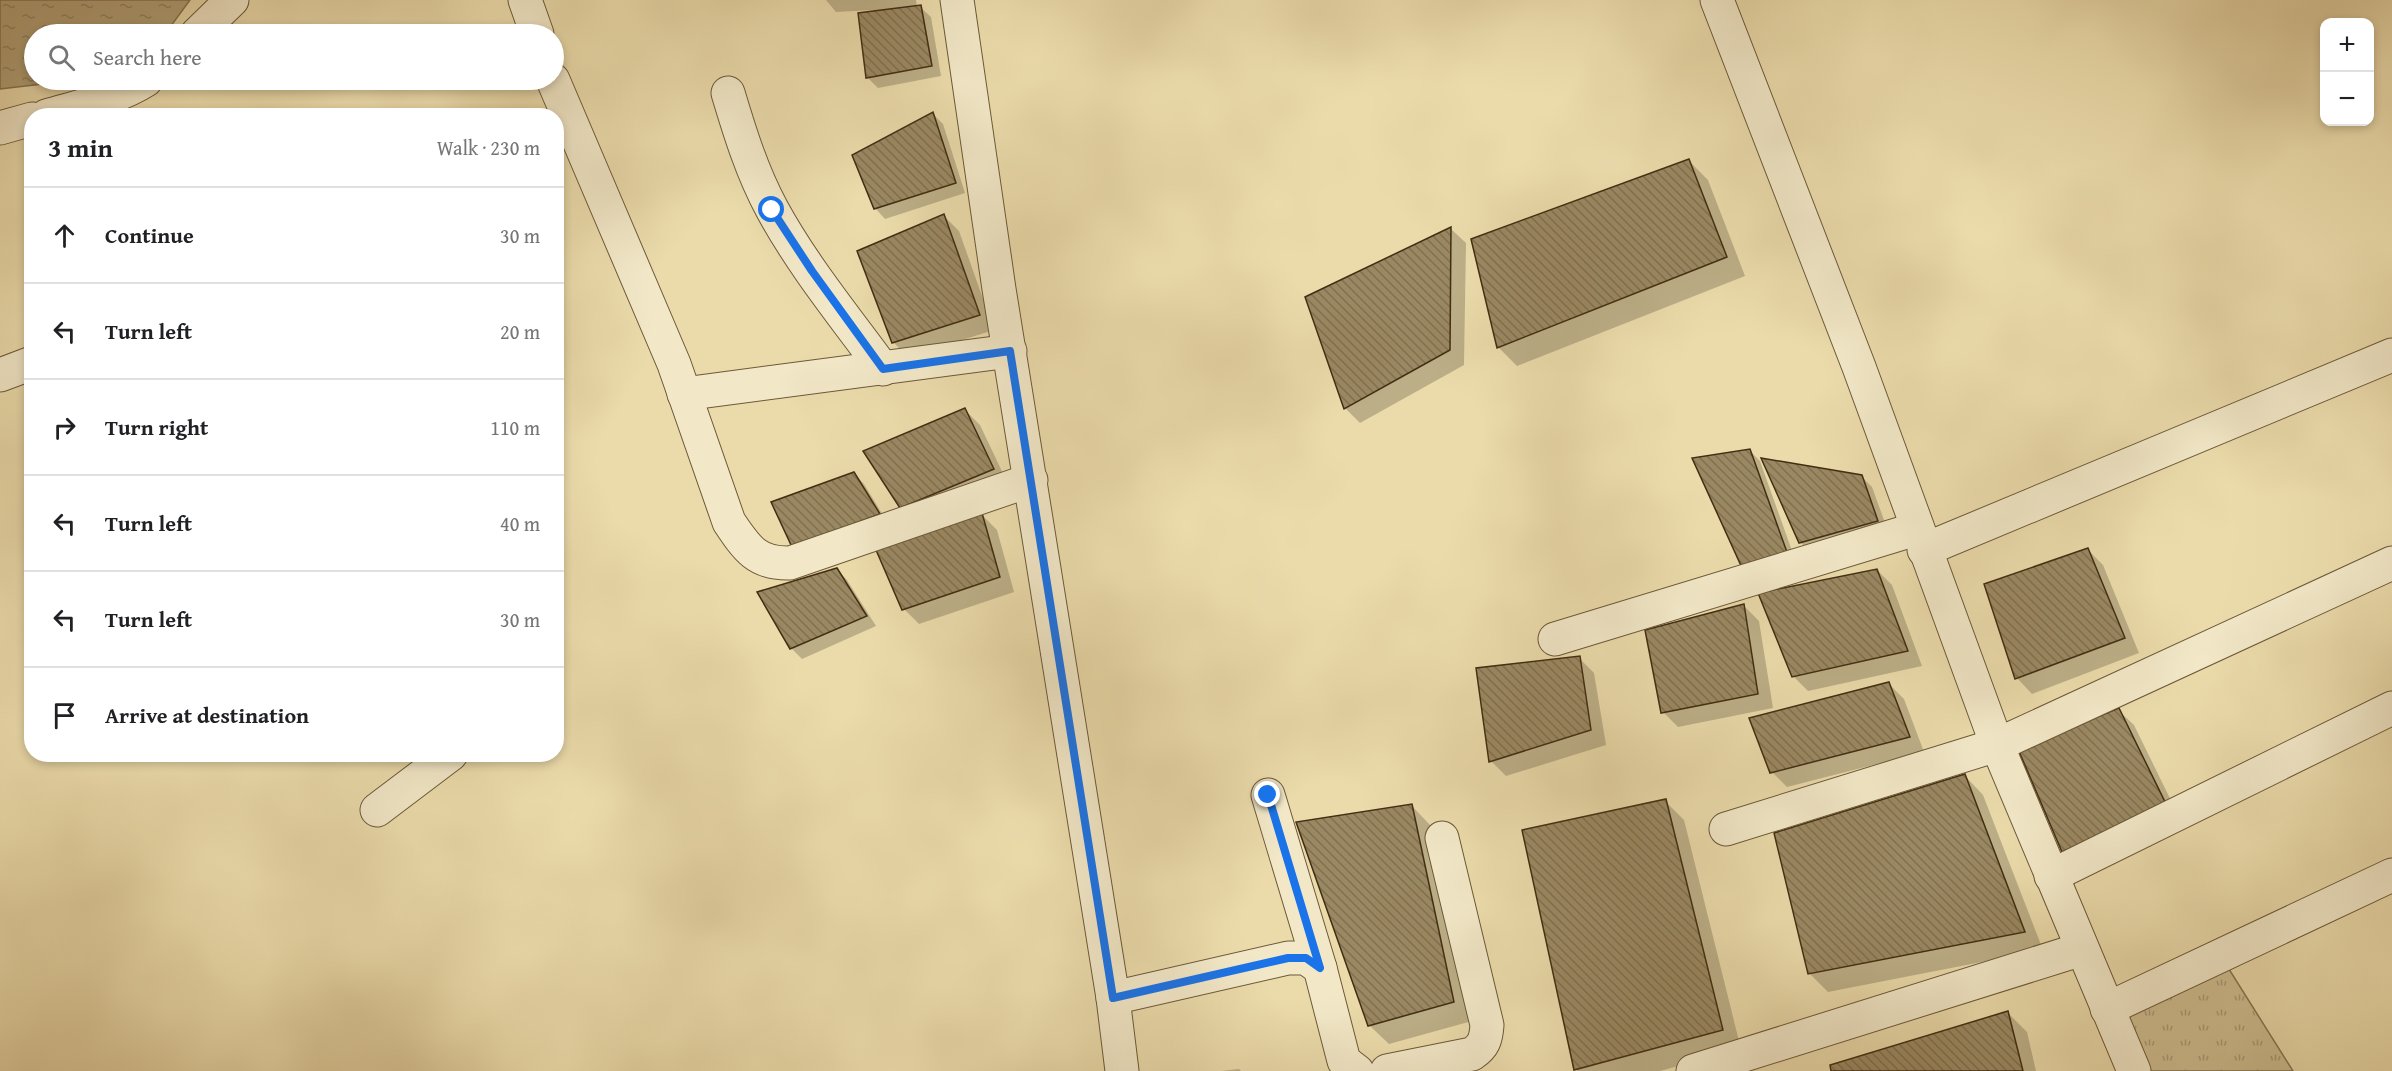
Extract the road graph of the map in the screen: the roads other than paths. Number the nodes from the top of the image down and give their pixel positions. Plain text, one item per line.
1 (232, 0) edge
2 (525, 0) edge
3 (957, 0) edge
4 (1717, 0) edge
5 (207, 24) edge
6 (533, 24) edge
7 (127, 90) edge
8 (555, 90) edge
9 (728, 93) dead end
10 (75, 108) edge
11 (560, 108) edge
12 (24, 121) edge
13 (0, 128) edge
14 (566, 135) edge
15 (1010, 351) junction
16 (2392, 355) edge
17 (24, 366) edge
18 (883, 369) junction
19 (0, 375) edge
20 (684, 394) junction
21 (1031, 480) junction
22 (1920, 540) junction
23 (2392, 563) edge
24 (1555, 639) dead end
25 (2392, 708) edge
26 (1997, 745) junction
27 (440, 762) edge
28 (1268, 795) dead end
29 (377, 810) dead end
30 (1726, 828) dead end
31 (1442, 838) dead end
32 (2392, 875) edge
33 (2051, 876) junction
34 (2082, 949) junction
35 (1320, 968) junction
36 (1113, 998) junction
37 (2108, 1010) junction
38 (1122, 1071) edge
39 (1357, 1071) edge
40 (1386, 1071) edge
41 (1693, 1071) edge
42 (2134, 1071) edge

1 - 5 street
2 - 6 street
3 - 15 street
4 - 22 street
7 - 10 street
8 - 11 street
9 - 18 street
12 - 13 street
14 - 20 street
15 - 18 street
15 - 21 street
16 - 22 street
17 - 19 street
18 - 20 street
20 - 21 street
21 - 36 street
22 - 24 street
22 - 26 street
23 - 26 street
25 - 33 street
26 - 30 street
26 - 33 street
27 - 29 street
28 - 35 street
31 - 40 street
32 - 37 street
33 - 34 street
34 - 37 street
34 - 41 street
35 - 36 street
35 - 39 street
36 - 38 street
37 - 42 street

